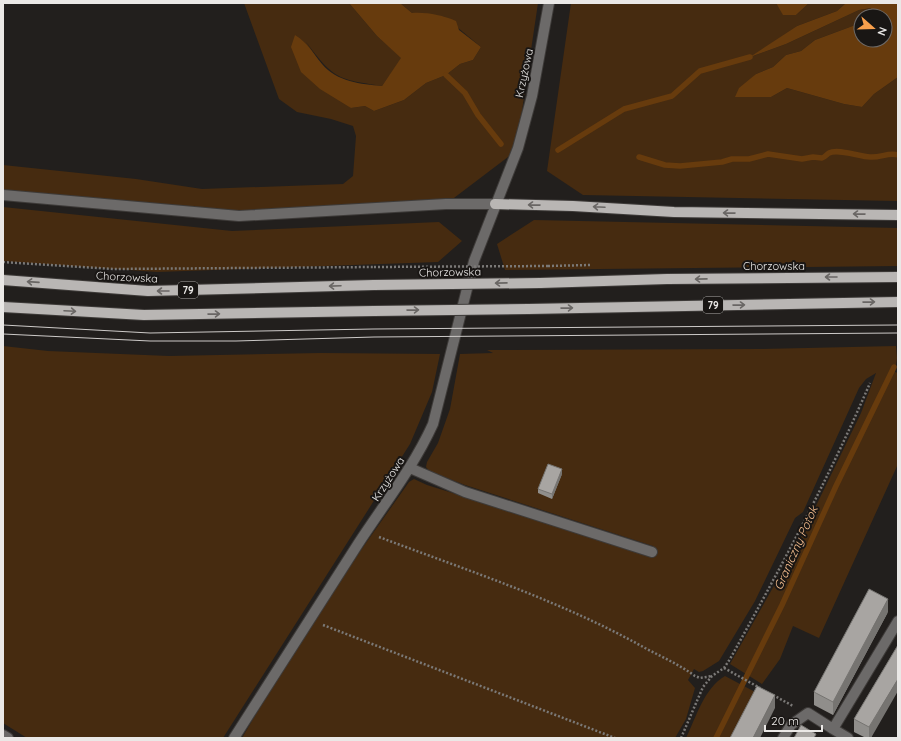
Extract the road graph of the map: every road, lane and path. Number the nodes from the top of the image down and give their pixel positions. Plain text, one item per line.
1 (549, 3) edge
2 (3, 195) edge
3 (495, 204) junction
4 (898, 215) edge
5 (3, 262) edge
6 (548, 266) dead end
7 (898, 277) edge
8 (3, 280) edge
9 (898, 302) edge
10 (3, 307) edge
11 (870, 384) dead end
12 (410, 468) junction
13 (367, 532) junction
14 (652, 552) dead end
15 (310, 619) junction
16 (898, 621) edge
17 (724, 668) junction
18 (712, 676) junction
19 (762, 689) edge
20 (769, 692) edge
21 (808, 713) junction
22 (833, 729) junction
23 (3, 735) edge
24 (8, 738) edge
25 (234, 738) edge
26 (615, 738) edge
27 (681, 738) edge
28 (783, 738) edge
29 (848, 738) edge

1 - 3 street, Krzyżowa
2 - 3 street
4 -> 3 main road
3 - 12 street, Krzyżowa
5 - 6 path, bridge
7 -> 8 main road, Chorzowska / 79, bridge
10 -> 9 main road, 79, bridge
11 - 17 path
12 - 13 street, Krzyżowa
12 - 14 street
13 - 15 street, Krzyżowa
13 - 18 path
15 - 25 street, Krzyżowa
15 - 26 path
16 - 22 street
17 - 18 path
17 - 19 path
18 - 27 path
20 - 21 path
21 - 22 street
21 - 28 street
22 - 29 street
23 - 24 street

